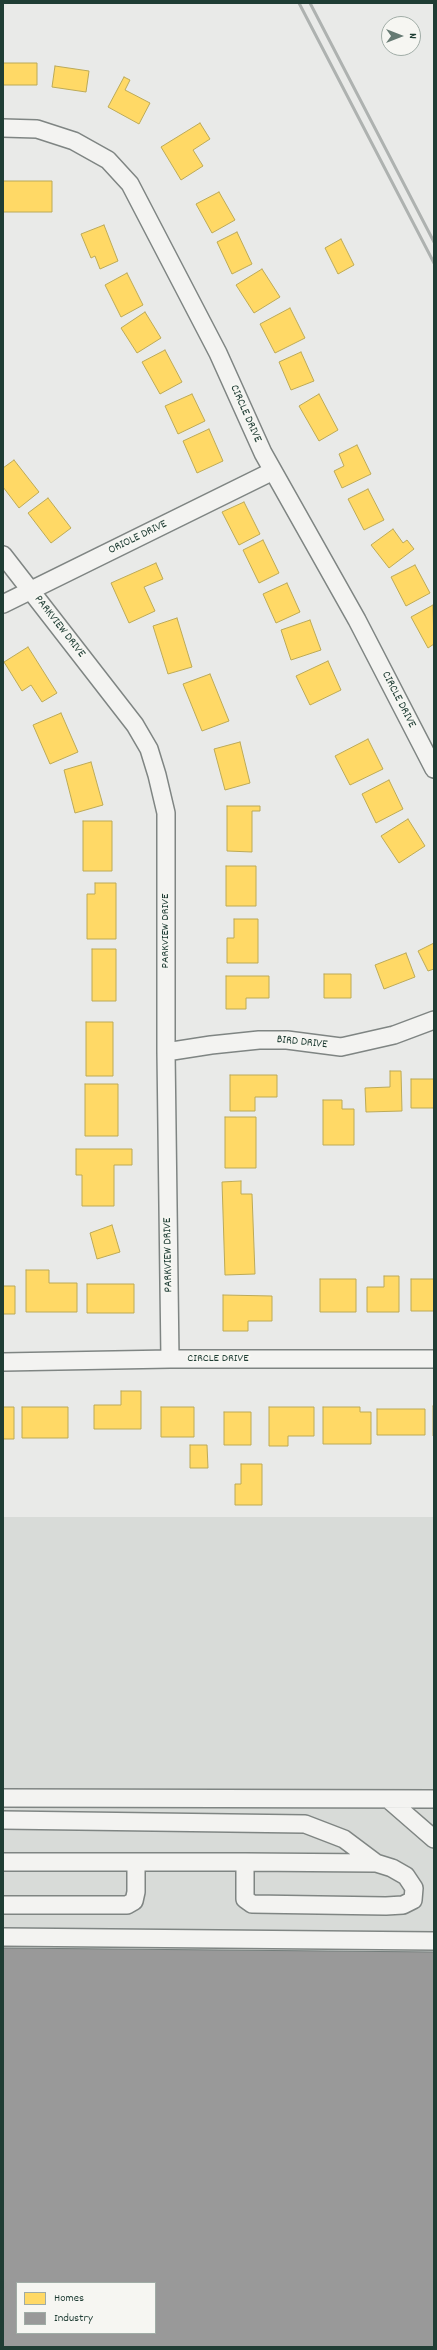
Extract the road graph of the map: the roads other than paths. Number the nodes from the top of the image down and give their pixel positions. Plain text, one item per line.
1 (3, 128) edge
2 (273, 471) junction
3 (3, 555) edge
4 (31, 591) junction
5 (3, 604) edge
6 (434, 769) edge
7 (434, 1020) edge
8 (166, 1052) junction
9 (170, 1359) junction
10 (434, 1359) edge
11 (3, 1362) edge
12 (3, 1798) edge
13 (388, 1799) junction
14 (434, 1799) edge
15 (3, 1820) edge
16 (434, 1839) edge
17 (3, 1862) edge
18 (136, 1862) junction
19 (244, 1862) junction
20 (376, 1863) junction
21 (3, 1905) edge
22 (3, 1937) edge
23 (434, 1941) edge

1 - 2 street, CIRCLE DRIVE
2 - 4 street, ORIOLE DRIVE
2 - 6 street, CIRCLE DRIVE
3 - 4 street, PARKVIEW DRIVE
4 - 5 street, ORIOLE DRIVE
4 - 8 street, PARKVIEW DRIVE
7 - 8 street, BIRD DRIVE
8 - 9 street, PARKVIEW DRIVE
9 - 10 street, CIRCLE DRIVE
9 - 11 street, CIRCLE DRIVE
12 - 13 street
13 - 14 street
13 - 16 street
15 - 20 street
17 - 18 street
18 - 19 street
18 - 21 street
19 - 20 street
19 - 20 street
22 - 23 street

